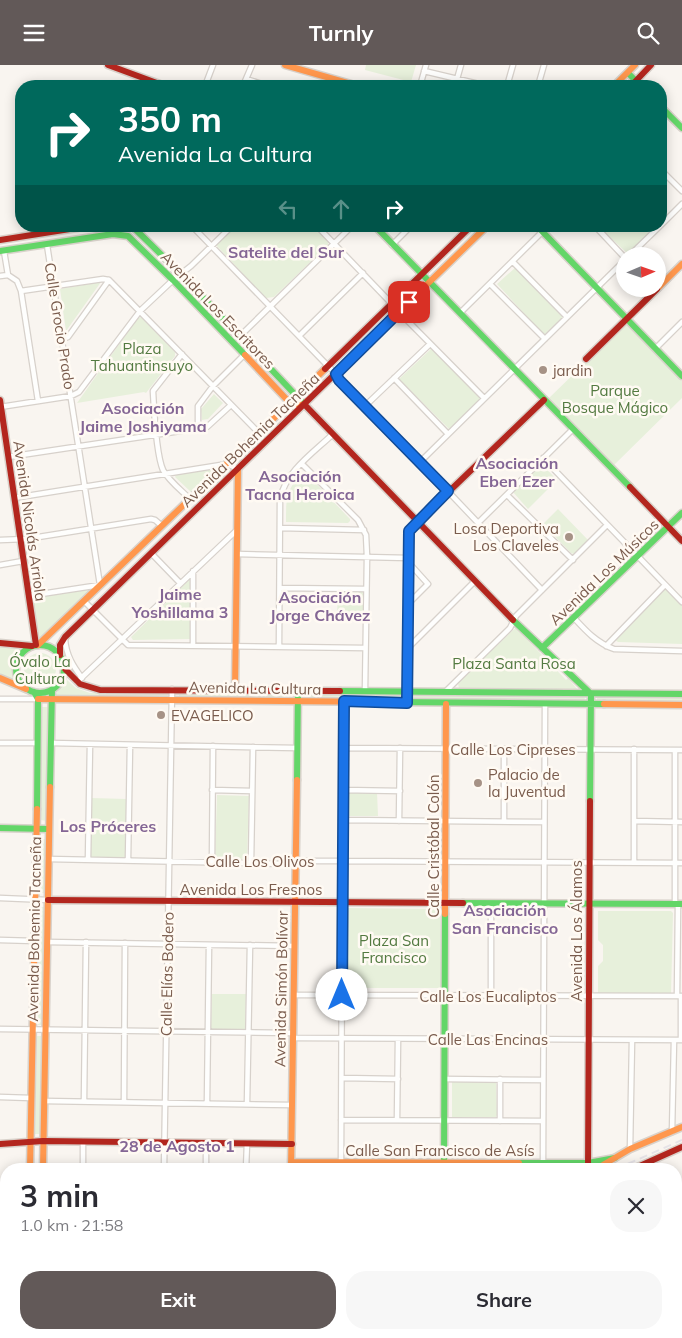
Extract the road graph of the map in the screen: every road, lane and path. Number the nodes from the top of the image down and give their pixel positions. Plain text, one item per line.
1 (108, 65) edge
2 (213, 65) edge
3 (252, 65) edge
4 (285, 65) edge
5 (426, 65) edge
6 (461, 65) edge
7 (513, 65) edge
8 (544, 65) edge
9 (635, 65) edge
10 (651, 65) edge
11 (424, 71) junction
12 (628, 73) junction
13 (246, 79) joint
14 (457, 79) junction
15 (149, 80) edge
16 (207, 80) edge
17 (249, 80) edge
18 (328, 80) edge
19 (422, 80) edge
20 (461, 80) edge
21 (509, 80) edge
22 (540, 80) edge
23 (620, 80) edge
24 (633, 80) edge
25 (640, 80) edge
26 (667, 113) edge
27 (682, 128) edge
28 (667, 176) edge
29 (682, 191) edge
30 (682, 204) edge
31 (667, 218) edge
32 (51, 232) edge
33 (138, 232) edge
34 (198, 232) edge
35 (226, 232) edge
36 (323, 232) edge
37 (346, 232) edge
38 (380, 232) edge
39 (405, 232) edge
40 (465, 232) edge
41 (481, 232) edge
42 (542, 232) joint
43 (600, 232) edge
44 (653, 232) edge
45 (113, 234) joint
46 (0, 240) edge
47 (334, 244) junction
48 (47, 245) junction
49 (392, 245) junction
50 (212, 246) junction
51 (638, 247) edge
52 (616, 249) edge
53 (2, 251) edge
54 (513, 262) junction
55 (682, 264) edge
56 (616, 268) edge
57 (363, 273) junction
58 (181, 274) junction
59 (8, 275) junction
60 (422, 275) junction
61 (0, 276) edge
62 (666, 279) edge
63 (109, 280) junction
64 (173, 280) junction
65 (430, 282) junction
66 (490, 284) junction
67 (54, 286) junction
68 (597, 288) junction
69 (22, 291) junction
70 (648, 297) edge
71 (392, 304) junction
72 (270, 306) junction
73 (140, 311) junction
74 (399, 312) junction
75 (460, 313) junction
76 (567, 317) junction
77 (626, 319) junction
78 (682, 322) edge
79 (240, 336) junction
80 (299, 336) junction
81 (62, 339) junction
82 (545, 339) junction
83 (430, 343) junction
84 (251, 348) junction
85 (655, 349) junction
86 (182, 354) junction
87 (245, 355) junction
88 (586, 359) dead end
89 (328, 366) junction
90 (515, 369) junction
91 (336, 374) junction
92 (682, 376) edge
93 (394, 378) junction
94 (213, 386) junction
95 (71, 396) junction
96 (297, 397) junction
97 (484, 398) junction
98 (544, 400) junction
99 (38, 401) junction
100 (290, 403) junction
101 (0, 405) edge
102 (231, 405) junction
103 (304, 405) junction
104 (365, 406) junction
105 (198, 428) junction
106 (572, 429) junction
107 (259, 433) junction
108 (332, 434) junction
109 (448, 434) junction
110 (156, 435) junction
111 (78, 446) junction
112 (8, 457) junction
113 (543, 459) junction
114 (420, 461) junction
115 (227, 464) junction
116 (302, 464) junction
117 (238, 469) junction
118 (166, 474) junction
119 (85, 487) junction
120 (448, 491) junction
121 (507, 495) junction
122 (14, 498) junction
123 (190, 499) junction
124 (682, 513) edge
125 (417, 521) junction
126 (478, 523) junction
127 (607, 525) junction
128 (162, 526) junction
129 (668, 527) junction
130 (91, 528) junction
131 (280, 528) junction
132 (237, 530) junction
133 (364, 530) junction
134 (20, 538) junction
135 (0, 539) edge
136 (682, 541) edge
137 (151, 553) junction
138 (237, 554) junction
139 (280, 555) junction
140 (367, 556) junction
141 (638, 557) junction
142 (409, 560) junction
143 (573, 560) junction
144 (23, 561) junction
145 (0, 565) edge
146 (193, 571) junction
147 (475, 581) junction
148 (180, 583) junction
149 (100, 585) junction
150 (665, 585) junction
151 (280, 588) junction
152 (366, 589) junction
153 (542, 590) junction
154 (28, 596) junction
155 (84, 601) junction
156 (682, 602) edge
157 (408, 604) junction
158 (94, 609) junction
159 (574, 619) junction
160 (514, 621) junction
161 (65, 637) junction
162 (122, 640) junction
163 (0, 643) edge
164 (193, 645) junction
165 (35, 646) junction
166 (236, 646) junction
167 (606, 646) junction
168 (279, 647) junction
169 (408, 647) junction
170 (365, 648) junction
171 (542, 648) junction
172 (682, 651) edge
173 (60, 655) junction
174 (64, 669) junction
175 (0, 678) edge
176 (80, 681) junction
177 (172, 689) junction
178 (235, 689) junction
179 (52, 690) junction
180 (298, 690) junction
181 (365, 691) junction
182 (407, 693) junction
183 (445, 693) junction
184 (34, 694) junction
185 (591, 694) junction
186 (682, 694) edge
187 (0, 699) edge
188 (52, 699) junction
189 (172, 700) junction
190 (297, 701) junction
191 (344, 701) junction
192 (407, 703) junction
193 (446, 703) junction
194 (545, 704) junction
195 (590, 704) junction
196 (682, 705) edge
197 (0, 743) edge
198 (37, 743) junction
199 (51, 743) junction
200 (90, 744) junction
201 (130, 745) junction
202 (172, 746) junction
203 (213, 746) junction
204 (253, 747) junction
205 (297, 748) junction
206 (343, 748) junction
207 (400, 748) junction
208 (446, 748) junction
209 (504, 749) junction
210 (545, 749) junction
211 (590, 749) junction
212 (634, 749) junction
213 (675, 750) junction
214 (682, 750) edge
215 (212, 790) junction
216 (343, 790) junction
217 (252, 791) junction
218 (400, 791) junction
219 (343, 821) junction
220 (400, 821) junction
221 (446, 821) junction
222 (504, 821) junction
223 (634, 821) junction
224 (544, 822) junction
225 (675, 822) junction
226 (682, 822) edge
227 (0, 828) edge
228 (36, 829) junction
229 (48, 829) junction
230 (48, 859) junction
231 (88, 860) junction
232 (128, 860) junction
233 (170, 861) junction
234 (343, 861) junction
235 (446, 861) junction
236 (212, 862) junction
237 (296, 862) junction
238 (544, 862) junction
239 (589, 862) junction
240 (634, 862) junction
241 (251, 863) junction
242 (674, 863) junction
243 (682, 863) edge
244 (0, 898) edge
245 (36, 899) junction
246 (48, 900) junction
247 (169, 901) junction
248 (295, 902) junction
249 (342, 903) junction
250 (445, 903) junction
251 (491, 903) junction
252 (544, 904) junction
253 (589, 904) junction
254 (678, 905) edge
255 (0, 940) edge
256 (35, 941) junction
257 (47, 942) junction
258 (86, 942) junction
259 (125, 943) junction
260 (168, 944) junction
261 (209, 945) junction
262 (250, 945) junction
263 (294, 946) junction
264 (680, 946) edge
265 (294, 995) junction
266 (342, 995) junction
267 (445, 995) junction
268 (491, 995) junction
269 (544, 996) junction
270 (588, 996) junction
271 (680, 996) edge
272 (0, 1029) edge
273 (33, 1030) junction
274 (45, 1030) junction
275 (84, 1031) junction
276 (124, 1031) junction
277 (166, 1032) junction
278 (208, 1032) junction
279 (248, 1033) junction
280 (293, 1036) junction
281 (342, 1039) junction
282 (398, 1039) junction
283 (445, 1039) junction
284 (543, 1040) junction
285 (588, 1040) junction
286 (632, 1040) junction
287 (674, 1040) junction
288 (682, 1040) edge
289 (342, 1078) junction
290 (398, 1079) junction
291 (444, 1079) junction
292 (500, 1079) junction
293 (543, 1079) junction
294 (0, 1097) edge
295 (31, 1098) junction
296 (44, 1101) junction
297 (84, 1101) junction
298 (124, 1102) junction
299 (165, 1102) junction
300 (207, 1103) junction
301 (247, 1104) junction
302 (292, 1105) junction
303 (341, 1120) junction
304 (397, 1120) junction
305 (444, 1121) junction
306 (500, 1121) junction
307 (543, 1121) junction
308 (682, 1127) edge
309 (672, 1131) junction
310 (44, 1141) junction
311 (83, 1141) junction
312 (30, 1143) junction
313 (164, 1143) junction
314 (206, 1143) junction
315 (247, 1143) junction
316 (0, 1144) edge
317 (292, 1144) junction
318 (682, 1147) edge
319 (630, 1149) junction
320 (615, 1158) junction
321 (341, 1162) junction
322 (30, 1163) edge
323 (43, 1163) edge
324 (83, 1163) edge
325 (164, 1163) edge
326 (206, 1163) edge
327 (246, 1163) edge
328 (291, 1163) edge
329 (324, 1163) edge
330 (367, 1163) edge
331 (444, 1163) edge
332 (543, 1163) edge
333 (588, 1163) edge
334 (598, 1163) edge
335 (606, 1163) edge
336 (647, 1163) edge
337 (682, 1332) edge
338 (682, 1338) edge

1 - 15 street
2 - 16 street
3 - 13 street
4 - 18 street
5 - 11 street
6 - 14 street
7 - 21 street
8 - 22 street
9 - 12 street
10 - 25 street
11 - 14 street
11 - 19 street
12 - 23 street
12 - 24 street
13 - 17 street
14 - 20 street
26 - 27 street
28 - 29 street
30 - 31 street
32 - 46 street
33 - 58 street, Avenida Los Escritores
34 - 50 street
35 - 50 street
36 - 47 street
37 - 47 street
38 - 49 street
39 - 49 street
40 - 60 street, Avenida Bohemia Tacneña
41 - 65 street, Avenida Bohemia Tacneña
42 - 54 street
42 - 68 street
43 - 52 street
44 - 51 street
45 - 48 street
45 - 64 street, Avenida Los Escritores
47 - 57 street
47 - 72 street
48 - 53 street
48 - 67 street, Calle Grocio Prado
49 - 60 street
50 - 58 street
50 - 72 street
53 - 59 street
54 - 66 street
54 - 76 street
55 - 62 street
56 - 68 street
57 - 71 street
57 - 80 street
58 - 64 street
58 - 79 street, Avenida Los Escritores
59 - 61 street
59 - 69 street
60 - 65 street
60 - 71 street, Avenida Bohemia Tacneña
63 - 67 street
63 - 73 street
63 - 81 street
64 - 73 street
64 - 87 street, Avenida Los Escritores
65 - 74 street, Avenida Bohemia Tacneña
65 - 75 street
66 - 75 street
66 - 82 street
67 - 69 street
67 - 81 street, Calle Grocio Prado
68 - 76 street
68 - 77 street
69 - 99 street
70 - 77 street
71 - 89 street, Avenida Bohemia Tacneña
72 - 79 street
72 - 80 street
73 - 86 street
73 - 95 street
74 - 83 street
74 - 91 street, Avenida Bohemia Tacneña
75 - 90 street
76 - 82 street
77 - 85 street
77 - 88 street
78 - 85 street
79 - 84 street, Avenida Los Escritores
80 - 89 street
81 - 95 street, Calle Grocio Prado
82 - 90 street
83 - 93 street
83 - 97 street
84 - 87 street
84 - 96 street, Avenida Los Escritores
85 - 92 street
86 - 94 street
86 - 110 street
87 - 94 street
87 - 100 street, Avenida Los Escritores
89 - 91 street
89 - 96 street, Avenida Bohemia Tacneña
90 - 97 street
90 - 98 street
91 - 103 street, Avenida Bohemia Tacneña
91 - 104 street
93 - 104 street
93 - 109 street
94 - 102 street
94 - 105 street
95 - 99 street
95 - 111 street, Calle Grocio Prado
96 - 100 street, Avenida Bohemia Tacneña
96 - 103 street, Avenida Los Escritores
97 - 109 street
98 - 106 street
98 - 120 street
99 - 101 street
100 - 103 street
100 - 107 street, Avenida Bohemia Tacneña
101 - 112 street, Avenida Nicolás Arriola
102 - 105 street
102 - 107 street
103 - 108 street, Avenida Los Escritores
103 - 117 street, Avenida Bohemia Tacneña
104 - 114 street
105 - 110 street
106 - 113 street
106 - 129 street
107 - 115 street, Avenida Bohemia Tacneña
108 - 116 street
108 - 125 street, Avenida Los Escritores
109 - 114 street
110 - 111 street
110 - 118 street
111 - 112 street
111 - 119 street, Calle Grocio Prado
112 - 122 street, Avenida Nicolás Arriola
113 - 121 street
113 - 127 street
114 - 120 street
115 - 117 street
115 - 118 street
115 - 123 street, Avenida Bohemia Tacneña
116 - 131 street
116 - 133 street
117 - 132 street
117 - 137 street, Avenida Bohemia Tacneña
118 - 119 street
118 - 123 street
119 - 122 street
119 - 130 street, Calle Grocio Prado
120 - 125 street
120 - 126 street
121 - 126 street
121 - 143 street
122 - 134 street, Avenida Nicolás Arriola
123 - 128 street, Avenida Bohemia Tacneña
124 - 129 street, Avenida Los Músicos
125 - 142 street
125 - 147 street, Avenida Los Escritores
126 - 153 street
127 - 141 street
127 - 143 street
128 - 130 street
128 - 149 street, Avenida Bohemia Tacneña
129 - 136 street
129 - 141 street, Avenida Los Músicos
130 - 134 street
130 - 149 street, Calle Grocio Prado
131 - 133 street
131 - 139 street
132 - 138 street
132 - 146 street
133 - 140 street
134 - 135 street
134 - 144 street, Avenida Nicolás Arriola
137 - 148 street
137 - 158 street, Avenida Bohemia Tacneña
138 - 139 street
138 - 166 street
139 - 140 street
139 - 151 street
140 - 142 street
140 - 152 street
141 - 150 street
141 - 159 street, Avenida Los Músicos
142 - 157 street
142 - 157 street
143 - 153 street
144 - 145 street
144 - 154 street, Avenida Nicolás Arriola
146 - 148 street
146 - 164 street
147 - 160 street, Avenida Los Escritores
147 - 169 street
148 - 162 street
149 - 154 street
149 - 155 street, Avenida Bohemia Tacneña
150 - 156 street
150 - 167 street
151 - 152 street
151 - 168 street
152 - 170 street
153 - 160 street
154 - 165 street, Avenida Nicolás Arriola
155 - 158 street
155 - 165 street, Avenida Bohemia Tacneña
157 - 169 street
158 - 161 street, Avenida Bohemia Tacneña
158 - 162 street
159 - 167 street
159 - 171 street, Avenida Los Músicos
160 - 171 street, Avenida Los Escritores
160 - 183 street
161 - 173 street
161 - 176 street
162 - 164 street
162 - 176 street
163 - 165 street
164 - 166 street
165 - 173 street
165 - 184 street
166 - 168 street
166 - 178 street
167 - 172 street
168 - 170 street
169 - 182 street
170 - 181 street
171 - 185 street, Avenida Los Escritores
173 - 174 street
174 - 176 street
174 - 179 street
175 - 184 street, Avenida La Cultura
176 - 177 street, Avenida La Cultura
177 - 178 street, Avenida La Cultura
177 - 189 street, Calle Elías Bodero
178 - 180 street, Avenida La Cultura
179 - 184 street
179 - 188 street, Avenida Bohemia Tacneña
180 - 181 street, Avenida La Cultura
180 - 190 street, Avenida Simón Bolívar
181 - 182 street, Avenida La Cultura
182 - 183 street, Avenida La Cultura
182 - 192 street
183 - 185 street, Avenida La Cultura
184 - 187 street
184 - 188 street, Avenida La Cultura
184 - 198 street, Avenida Bohemia Tacneña
185 - 186 street, Avenida La Cultura
185 - 195 street, Avenida Los Álamos
188 - 189 street, Avenida La Cultura
188 - 199 street, Avenida Bohemia Tacneña
189 - 190 street, Avenida La Cultura
189 - 202 street, Calle Elías Bodero
190 - 191 street, Avenida La Cultura
190 - 205 street, Avenida Simón Bolívar
191 - 192 street, Avenida La Cultura
191 - 206 street
192 - 193 street, Avenida La Cultura
193 - 194 street, Avenida La Cultura
193 - 208 street, Calle Cristóbal Colón
194 - 195 street, Avenida La Cultura
194 - 210 street
195 - 196 street, Avenida La Cultura
195 - 211 street, Avenida Los Álamos
197 - 198 street
198 - 228 street, Avenida Bohemia Tacneña
199 - 200 street
199 - 229 street, Avenida Bohemia Tacneña
200 - 201 street
200 - 231 street
201 - 202 street
201 - 232 street
202 - 203 street
202 - 233 street, Calle Elías Bodero
203 - 204 street
203 - 215 street
204 - 205 street
204 - 217 street
205 - 237 street, Avenida Simón Bolívar
206 - 207 street, Calle Los Cipreses
206 - 216 street
207 - 208 street, Calle Los Cipreses
207 - 218 street
208 - 209 street, Calle Los Cipreses
208 - 221 street, Calle Cristóbal Colón
209 - 210 street, Calle Los Cipreses
209 - 222 street
210 - 211 street, Calle Los Cipreses
210 - 224 street
211 - 212 street, Calle Los Cipreses
211 - 239 street, Avenida Los Álamos
212 - 213 street, Calle Los Cipreses
212 - 223 street
213 - 214 street, Calle Los Cipreses
213 - 225 street
215 - 217 street
215 - 236 street
216 - 218 street
216 - 219 street
217 - 241 street
218 - 220 street
219 - 220 street
219 - 234 street
220 - 221 street
221 - 222 street
221 - 235 street, Calle Cristóbal Colón
222 - 224 street
223 - 225 street
223 - 240 street
224 - 238 street
225 - 226 street
225 - 242 street
227 - 228 street
228 - 229 street
228 - 245 street, Avenida Bohemia Tacneña
229 - 230 street, Avenida Bohemia Tacneña
230 - 231 street, Calle Los Olivos
230 - 246 street, Avenida Bohemia Tacneña
231 - 232 street, Calle Los Olivos
232 - 233 street, Calle Los Olivos
233 - 236 street, Calle Los Olivos
233 - 247 street, Calle Elías Bodero
234 - 235 street, Calle Los Olivos
234 - 237 street, Calle Los Olivos
234 - 249 street
235 - 238 street, Calle Los Olivos
235 - 250 street, Calle Cristóbal Colón
236 - 241 street, Calle Los Olivos
237 - 241 street, Calle Los Olivos
237 - 248 street, Avenida Simón Bolívar
238 - 239 street, Calle Los Olivos
238 - 252 street
239 - 240 street, Calle Los Olivos
239 - 253 street, Avenida Los Álamos
240 - 242 street, Calle Los Olivos
242 - 243 street, Calle Los Olivos
242 - 254 street
244 - 245 street, Avenida Los Fresnos
245 - 246 street, Avenida Los Fresnos
245 - 256 street, Avenida Bohemia Tacneña
246 - 247 street, Avenida Los Fresnos
246 - 257 street, Avenida Bohemia Tacneña
247 - 248 street, Avenida Los Fresnos
247 - 260 street, Calle Elías Bodero
248 - 249 street, Avenida Los Fresnos
248 - 263 street, Avenida Simón Bolívar
249 - 250 street, Avenida Los Fresnos
249 - 266 street
250 - 251 street, Avenida Los Fresnos
250 - 267 street, Calle Cristóbal Colón
251 - 252 street, Avenida Los Fresnos
251 - 268 street
252 - 253 street, Avenida Los Fresnos
252 - 269 street
253 - 254 street, Avenida Los Fresnos
253 - 270 street, Avenida Los Álamos
254 - 264 street
255 - 256 street
256 - 273 street, Avenida Bohemia Tacneña
257 - 258 street
257 - 274 street, Avenida Bohemia Tacneña
258 - 259 street
258 - 275 street
259 - 260 street
259 - 276 street
260 - 261 street
260 - 277 street, Calle Elías Bodero
261 - 262 street
261 - 278 street
262 - 263 street
262 - 279 street
263 - 265 street, Avenida Simón Bolívar
264 - 271 street
265 - 266 street, Calle Los Eucaliptos
265 - 280 street, Avenida Simón Bolívar
266 - 267 street, Calle Los Eucaliptos
266 - 281 street
267 - 268 street, Calle Los Eucaliptos
267 - 283 street, Calle Cristóbal Colón
268 - 269 street, Calle Los Eucaliptos
269 - 270 street, Calle Los Eucaliptos
269 - 284 street
270 - 271 street, Calle Los Eucaliptos
270 - 285 street, Avenida Los Álamos
271 - 288 street
272 - 273 street, Calle Las Encinas
273 - 274 street, Calle Las Encinas
273 - 295 street, Avenida Bohemia Tacneña
274 - 275 street, Calle Las Encinas
274 - 296 street, Avenida Bohemia Tacneña
275 - 276 street, Calle Las Encinas
275 - 297 street
276 - 277 street, Calle Las Encinas
276 - 298 street
277 - 278 street, Calle Las Encinas
277 - 299 street, Calle Elías Bodero
278 - 279 street, Calle Las Encinas
278 - 300 street
279 - 280 street, Calle Las Encinas
279 - 301 street
280 - 281 street, Calle Las Encinas
280 - 302 street, Avenida Simón Bolívar
281 - 282 street, Calle Las Encinas
281 - 289 street
282 - 283 street, Calle Las Encinas
282 - 290 street
283 - 284 street, Calle Las Encinas
283 - 291 street, Calle Cristóbal Colón
284 - 285 street, Calle Las Encinas
284 - 293 street
285 - 286 street, Calle Las Encinas
285 - 333 street, Avenida Los Álamos
286 - 287 street, Calle Las Encinas
286 - 319 street
287 - 288 street, Calle Las Encinas
287 - 309 street
289 - 290 street
289 - 303 street
290 - 304 street
291 - 292 street
291 - 305 street, Calle Cristóbal Colón
292 - 293 street
292 - 306 street
293 - 307 street
294 - 295 street
295 - 312 street, Avenida Bohemia Tacneña
296 - 297 street
296 - 310 street, Avenida Bohemia Tacneña
297 - 298 street
298 - 299 street
299 - 300 street
299 - 313 street, Calle Elías Bodero
300 - 301 street
301 - 302 street
302 - 317 street, Avenida Simón Bolívar
303 - 304 street
303 - 321 street
304 - 305 street
305 - 306 street
305 - 331 street, Calle Cristóbal Colón
306 - 307 street
307 - 332 street
308 - 309 street
309 - 319 street
310 - 311 street
310 - 312 street
310 - 323 street, Avenida Bohemia Tacneña
311 - 313 street
311 - 324 street
312 - 316 street
312 - 322 street, Avenida Bohemia Tacneña
313 - 314 street
313 - 325 street, Calle Elías Bodero
314 - 315 street
314 - 326 street
315 - 317 street
315 - 327 street
317 - 328 street, Avenida Simón Bolívar
318 - 336 street
319 - 320 street
320 - 334 street, Calle San Francisco de Asís
320 - 335 street
321 - 329 street, Calle San Francisco de Asís
321 - 330 street, Calle San Francisco de Asís
337 - 338 street

